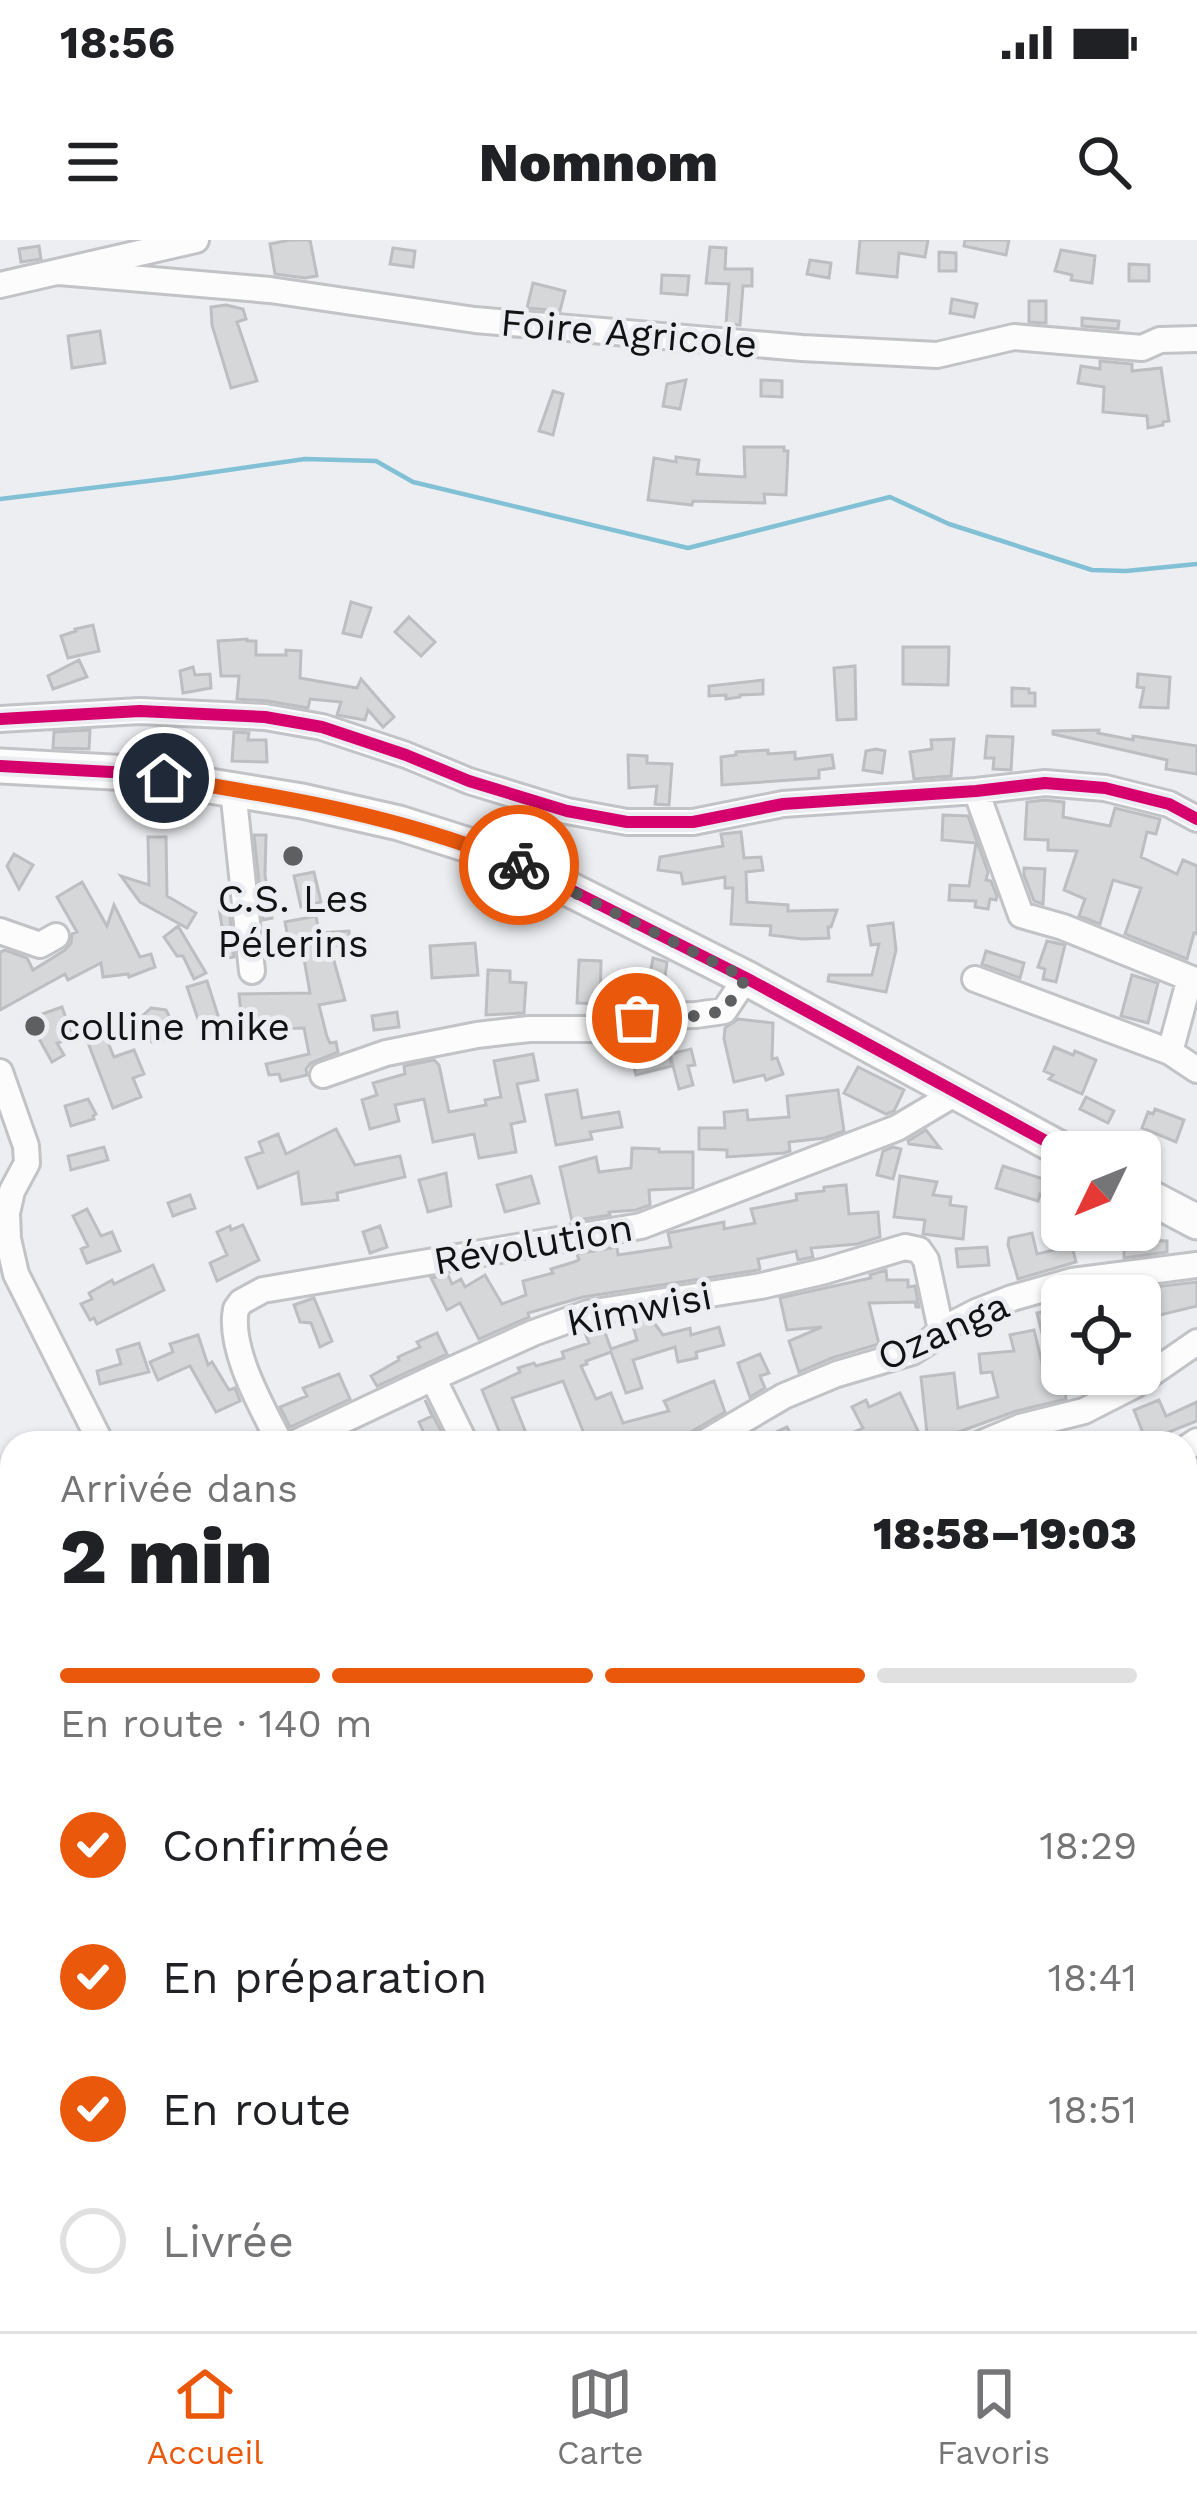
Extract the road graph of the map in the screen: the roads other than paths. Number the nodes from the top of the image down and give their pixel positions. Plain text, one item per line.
1 (196, 240) edge
2 (59, 272) junction
3 (0, 285) edge
4 (1197, 339) edge
5 (0, 719) edge
6 (0, 766) edge
7 (233, 789) junction
8 (976, 791) junction
9 (1197, 819) edge
10 (0, 931) edge
11 (56, 936) dead end
12 (252, 971) dead end
13 (746, 978) junction
14 (975, 979) dead end
15 (1193, 980) edge
16 (1170, 1052) junction
17 (1197, 1070) edge
18 (0, 1072) edge
19 (323, 1075) dead end
20 (956, 1093) junction
21 (1041, 1139) edge
22 (1161, 1203) edge
23 (1197, 1222) edge
24 (1197, 1265) edge
25 (941, 1330) junction
26 (1197, 1342) edge
27 (434, 1378) junction
28 (95, 1431) edge
29 (274, 1431) edge
30 (321, 1431) edge
31 (459, 1431) edge
32 (724, 1431) edge
33 (1010, 1431) edge

1 - 2 street
2 - 3 street
2 - 4 street, Foire Agricole
5 - 8 street
6 - 7 highway
7 - 12 street
7 - 13 highway
8 - 9 street
8 - 15 street
10 - 11 street
13 - 19 street
13 - 20 highway
14 - 16 street
15 - 16 street
16 - 17 street
18 - 28 street
20 - 21 highway
20 - 29 street, Révolution
22 - 23 highway
24 - 25 street, Ozanga
25 - 27 street, Kimwisi
25 - 32 street, Ozanga
26 - 33 street
27 - 30 street, Kimwisi
27 - 31 street

